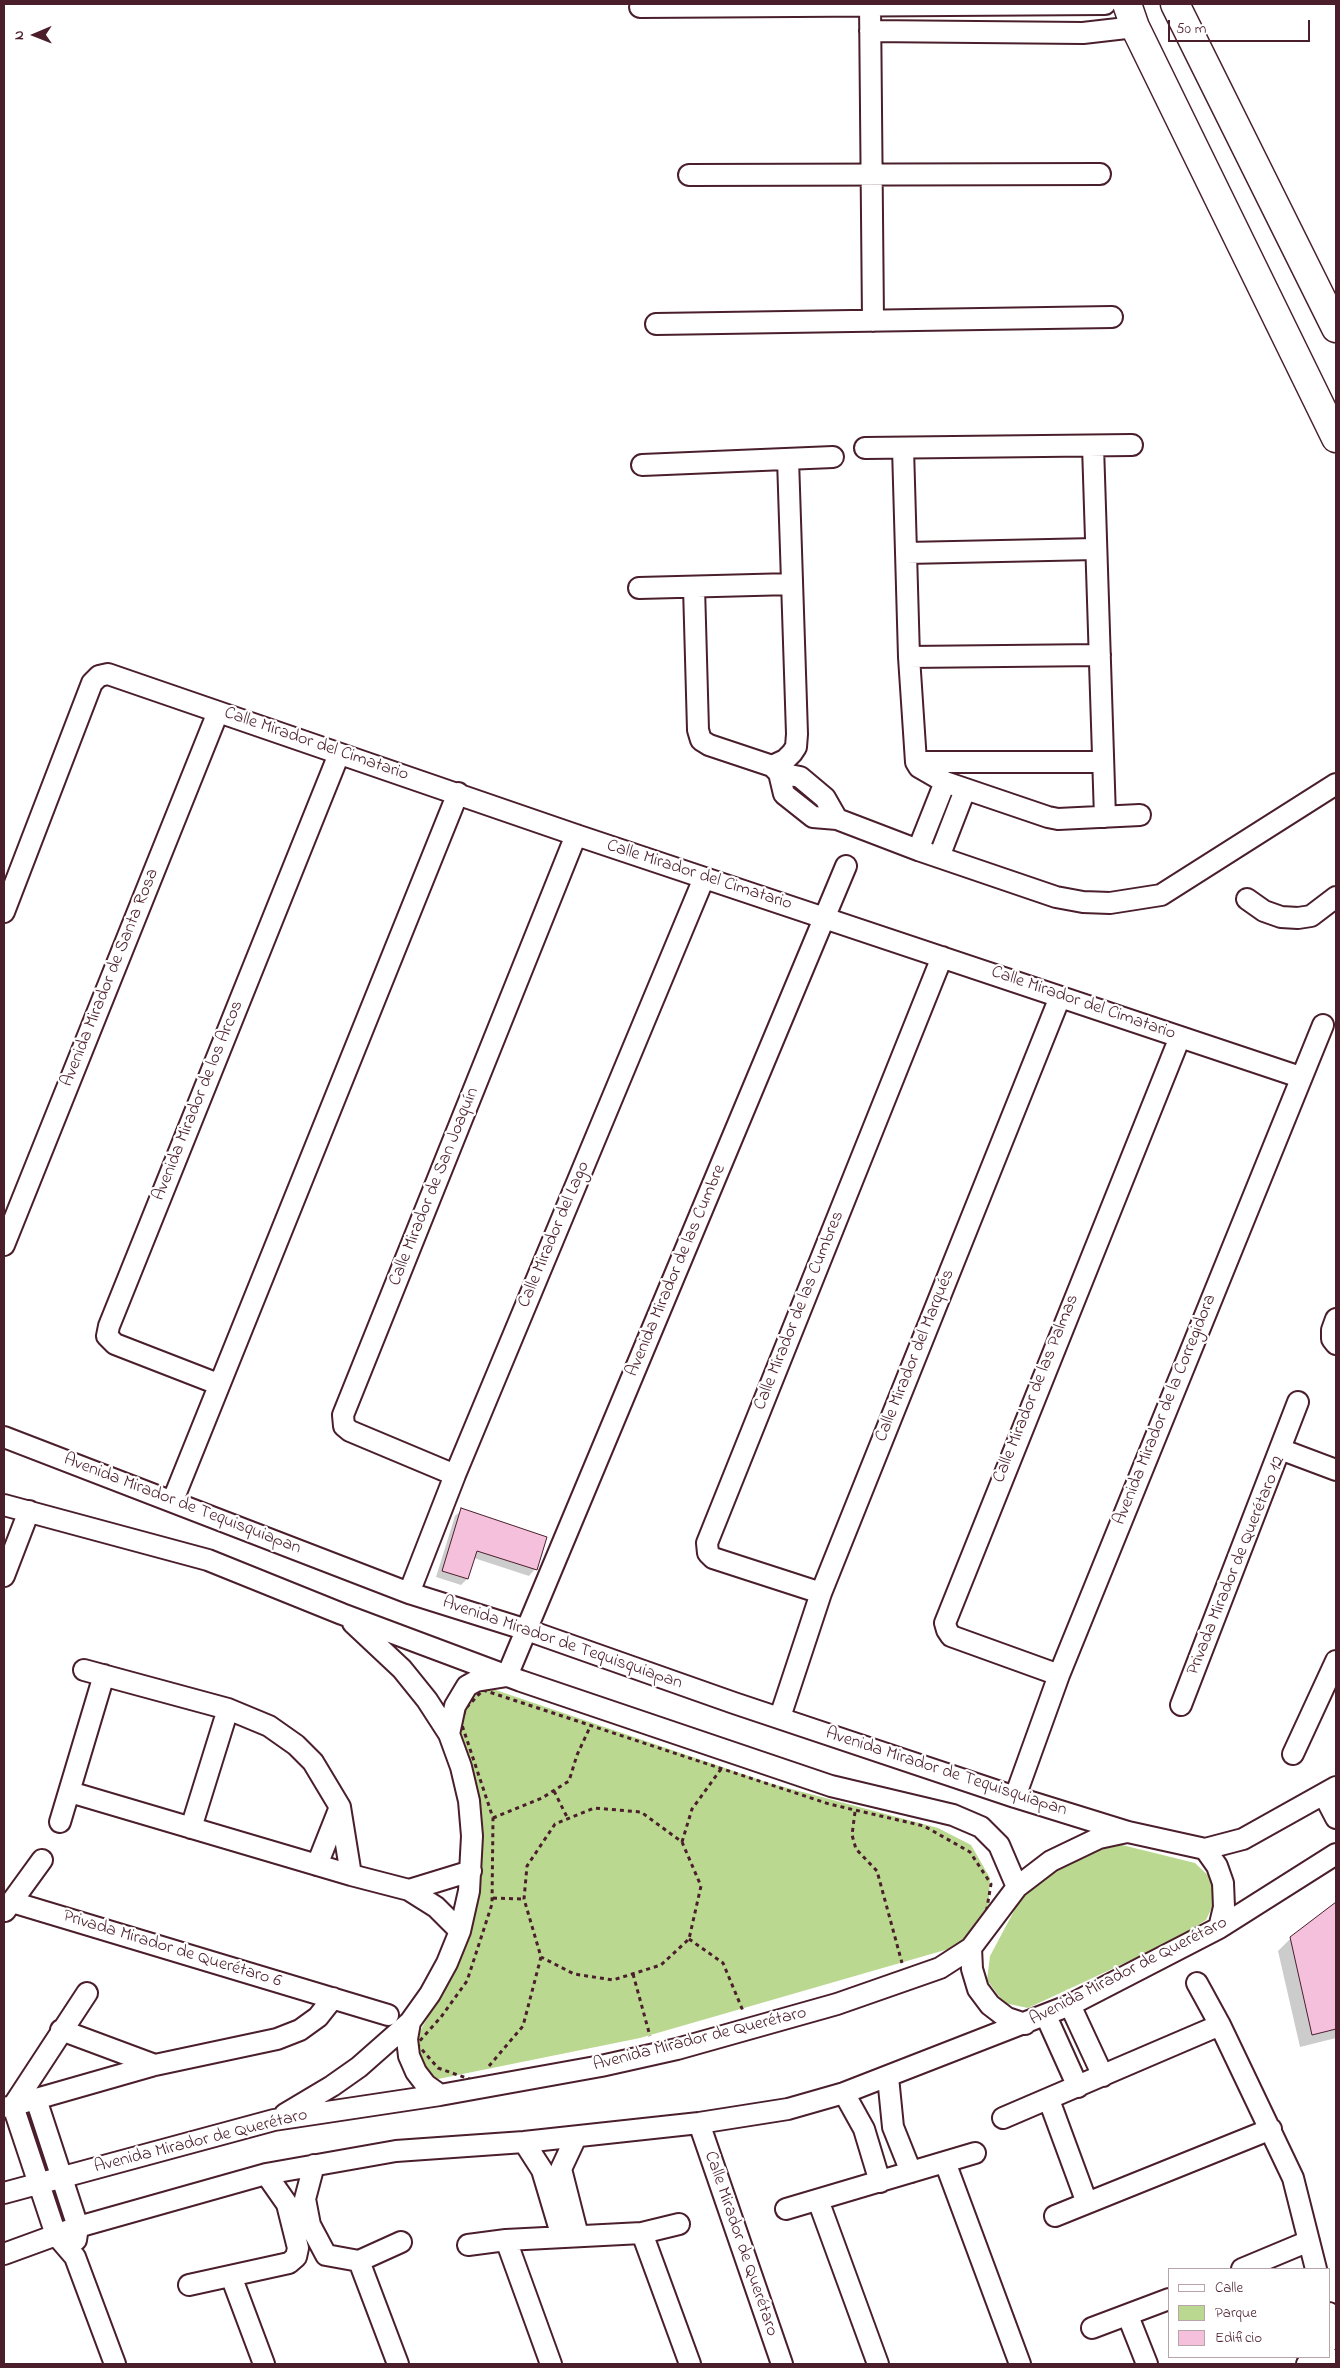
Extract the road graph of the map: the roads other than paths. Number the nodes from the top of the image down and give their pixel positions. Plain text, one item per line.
1 (870, 4) edge
2 (1105, 4) edge
3 (1175, 4) edge
4 (1067, 5) junction
5 (640, 7) dead end
6 (1131, 15) edge
7 (870, 31) junction
8 (1069, 33) junction
9 (1100, 174) dead end
10 (689, 175) dead end
11 (871, 175) junction
12 (1112, 317) dead end
13 (873, 321) junction
14 (656, 324) dead end
15 (1336, 328) edge
16 (1336, 438) edge
17 (1132, 445) dead end
18 (1093, 446) junction
19 (865, 448) dead end
20 (903, 448) junction
21 (833, 457) dead end
22 (788, 459) junction
23 (642, 465) dead end
24 (1096, 549) junction
25 (906, 553) junction
26 (792, 584) junction
27 (694, 587) junction
28 (640, 588) dead end
29 (1100, 655) junction
30 (909, 658) junction
31 (218, 712) junction
32 (339, 754) junction
33 (916, 762) junction
34 (1103, 762) junction
35 (775, 770) junction
36 (945, 782) junction
37 (1336, 784) edge
38 (964, 790) junction
39 (458, 794) junction
40 (1140, 815) dead end
41 (1104, 817) junction
42 (576, 835) junction
43 (918, 850) junction
44 (939, 857) junction
45 (846, 866) dead end
46 (704, 878) junction
47 (1336, 897) edge
48 (1247, 899) dead end
49 (4, 912) edge
50 (825, 918) junction
51 (942, 957) junction
52 (1060, 997) junction
53 (1322, 1025) dead end
54 (1180, 1037) junction
55 (1300, 1077) junction
56 (4, 1244) edge
57 (1336, 1319) edge
58 (1336, 1344) edge
59 (218, 1384) junction
60 (1298, 1402) dead end
61 (4, 1436) edge
62 (1280, 1449) junction
63 (1336, 1470) edge
64 (455, 1475) junction
65 (173, 1500) junction
66 (4, 1504) edge
67 (29, 1511) junction
68 (4, 1576) edge
69 (409, 1592) junction
70 (821, 1593) junction
71 (342, 1614) junction
72 (527, 1630) junction
73 (1336, 1660) edge
74 (84, 1670) dead end
75 (104, 1675) junction
76 (1058, 1675) junction
77 (507, 1676) junction
78 (1336, 1701) edge
79 (1181, 1705) dead end
80 (228, 1709) junction
81 (1312, 1715) junction
82 (780, 1717) junction
83 (449, 1734) junction
84 (1292, 1754) dead end
85 (1330, 1791) edge
86 (70, 1792) junction
87 (1015, 1797) junction
88 (340, 1807) junction
89 (1336, 1818) edge
90 (60, 1822) dead end
91 (191, 1828) junction
92 (1128, 1832) junction
93 (1205, 1849) junction
94 (1336, 1854) edge
95 (42, 1860) dead end
96 (317, 1865) junction
97 (471, 1871) junction
98 (351, 1875) junction
99 (1017, 1887) junction
100 (409, 1890) junction
101 (8, 1908) edge
102 (1220, 1928) junction
103 (460, 1931) junction
104 (971, 1948) junction
105 (1196, 1983) dead end
106 (87, 1993) dead end
107 (334, 1998) junction
108 (1070, 2005) junction
109 (388, 2015) dead end
110 (1046, 2016) junction
111 (410, 2022) junction
112 (1025, 2024) junction
113 (1220, 2025) junction
114 (61, 2030) junction
115 (156, 2064) junction
116 (1103, 2076) junction
117 (888, 2077) junction
118 (1078, 2087) junction
119 (844, 2093) junction
120 (440, 2095) junction
121 (36, 2099) junction
122 (1049, 2100) junction
123 (8, 2107) edge
124 (1003, 2118) dead end
125 (891, 2119) junction
126 (274, 2120) junction
127 (699, 2123) junction
128 (1271, 2128) junction
129 (864, 2129) junction
130 (576, 2137) junction
131 (524, 2142) junction
132 (975, 2154) dead end
133 (945, 2162) junction
134 (314, 2165) junction
135 (552, 2170) junction
136 (911, 2172) junction
137 (266, 2174) junction
138 (62, 2176) junction
139 (880, 2182) junction
140 (38, 2183) junction
141 (4, 2194) edge
142 (818, 2200) junction
143 (296, 2201) junction
144 (1087, 2203) junction
145 (786, 2210) dead end
146 (1055, 2216) dead end
147 (679, 2224) dead end
148 (78, 2228) junction
149 (642, 2233) junction
150 (56, 2235) junction
151 (570, 2237) junction
152 (506, 2240) junction
153 (400, 2242) dead end
154 (1308, 2242) junction
155 (468, 2245) dead end
156 (4, 2254) edge
157 (75, 2257) junction
158 (359, 2261) junction
159 (1244, 2268) edge
160 (1316, 2268) edge
161 (231, 2276) junction
162 (189, 2285) dead end
163 (1168, 2300) edge
164 (1128, 2316) junction
165 (1330, 2317) edge
166 (1092, 2328) dead end
167 (1336, 2339) edge
168 (1325, 2358) edge
169 (115, 2364) edge
170 (264, 2364) edge
171 (398, 2364) edge
172 (551, 2364) edge
173 (690, 2364) edge
174 (782, 2364) edge
175 (878, 2364) edge
176 (1020, 2364) edge
177 (1147, 2364) edge
178 (1307, 2364) edge

1 - 4 street
1 - 5 street
1 - 7 street
2 - 4 street
3 - 15 street
4 - 8 street
6 - 8 street
6 - 16 street
7 - 8 street
7 - 11 street
9 - 11 street
10 - 11 street
11 - 13 street
12 - 13 street
13 - 14 street
17 - 18 street
18 - 20 street
18 - 24 street
19 - 20 street
20 - 25 street
21 - 22 street
22 - 23 street
22 - 26 street
24 - 25 street
24 - 29 street
25 - 30 street
26 - 27 street
26 - 35 street
27 - 28 street
27 - 35 street
29 - 30 street
29 - 34 street
30 - 33 street
31 - 32 street, Calle Mirador del Cimatario
31 - 49 street, Calle Mirador del Cimatario
31 - 56 street, Avenida Mirador de Santa Rosa
32 - 39 street, Calle Mirador del Cimatario
32 - 59 street, Avenida Mirador de los Arcos
33 - 34 street
33 - 36 street
34 - 41 street
35 - 43 street
36 - 38 street
36 - 43 street
37 - 44 street
38 - 41 street
38 - 44 street
39 - 42 street, Calle Mirador del Cimatario
39 - 59 street
40 - 41 street
42 - 46 street, Calle Mirador del Cimatario
42 - 64 street, Calle Mirador de San Joaquín
43 - 44 street
45 - 50 street, Avenida Mirador de las Cumbre
46 - 50 street, Calle Mirador del Cimatario
46 - 64 street, Calle Mirador del Lago
47 - 48 street
50 - 51 street, Calle Mirador del Cimatario
50 - 72 street, Avenida Mirador de las Cumbre
51 - 52 street, Calle Mirador del Cimatario
51 - 70 street, Calle Mirador de las Cumbres
52 - 54 street, Calle Mirador del Cimatario
52 - 70 street, Calle Mirador del Marqués
53 - 55 street, Avenida Mirador de la Corregidora
54 - 55 street, Calle Mirador del Cimatario
54 - 76 street, Calle Mirador de las Palmas
55 - 76 street, Avenida Mirador de la Corregidora
57 - 58 street
59 - 65 street
60 - 62 street
61 - 65 street, Avenida Mirador de Tequisquiapan
62 - 63 street, Privada Mirador de Querétaro 12
62 - 79 street, Privada Mirador de Querétaro 12
64 - 69 street, Calle Mirador del Lago
65 - 69 street, Avenida Mirador de Tequisquiapan
66 - 67 street
67 - 68 street
67 - 71 street
69 - 72 street, Avenida Mirador de Tequisquiapan
70 - 82 street, Calle Mirador del Marqués
71 - 77 street
71 - 83 street
72 - 77 street, Avenida Mirador de las Cumbre
72 - 82 street, Avenida Mirador de Tequisquiapan
73 - 81 street
74 - 75 street
75 - 80 street
75 - 86 street
76 - 87 street, Avenida Mirador de la Corregidora
77 - 83 street
77 - 99 street
78 - 81 street
80 - 88 street
80 - 91 street
81 - 84 street
82 - 87 street, Avenida Mirador de Tequisquiapan
83 - 97 street
85 - 89 street
85 - 93 street, Avenida Mirador de Querétaro
86 - 90 street
86 - 91 street
87 - 92 street, Avenida Mirador de Tequisquiapan
88 - 96 street
88 - 98 street
91 - 96 street
92 - 93 street, Avenida Mirador de Querétaro
92 - 99 street, Avenida Mirador de Querétaro
93 - 102 street
94 - 102 street, Avenida Mirador de Querétaro
95 - 101 street, Privada Mirador de Querétaro 6
96 - 98 street
97 - 100 street
97 - 103 street
98 - 100 street
99 - 104 street, Avenida Mirador de Querétaro
100 - 103 street
101 - 107 street, Privada Mirador de Querétaro 6
102 - 108 street, Avenida Mirador de Querétaro
103 - 111 street
104 - 112 street
104 - 120 street, Avenida Mirador de Querétaro
105 - 113 street
106 - 114 street
107 - 109 street, Privada Mirador de Querétaro 6
107 - 115 street
108 - 110 street, Avenida Mirador de Querétaro
108 - 116 street
110 - 112 street, Avenida Mirador de Querétaro
110 - 118 street
111 - 120 street
111 - 126 street
112 - 117 street, Avenida Mirador de Querétaro
113 - 116 street
113 - 128 street
114 - 115 street
114 - 123 street
115 - 121 street
116 - 118 street
117 - 119 street, Avenida Mirador de Querétaro
117 - 125 street
118 - 122 street
119 - 127 street, Avenida Mirador de Querétaro
119 - 129 street
120 - 126 street, Avenida Mirador de Querétaro
121 - 123 street
121 - 138 street
122 - 124 street
122 - 144 street
123 - 140 street
125 - 129 street
125 - 136 street
126 - 138 street, Avenida Mirador de Querétaro
127 - 130 street, Avenida Mirador de Querétaro
127 - 174 street, Calle Mirador de Querétaro
128 - 144 street
128 - 154 street
129 - 139 street
130 - 131 street, Avenida Mirador de Querétaro
130 - 135 street
131 - 134 street, Avenida Mirador de Querétaro
131 - 135 street
132 - 133 street
133 - 136 street
133 - 176 street
134 - 137 street, Avenida Mirador de Querétaro
134 - 143 street
135 - 151 street
136 - 139 street
137 - 143 street
137 - 148 street, Avenida Mirador de Querétaro
138 - 140 street, Avenida Mirador de Querétaro
138 - 148 street
139 - 142 street
140 - 141 street, Avenida Mirador de Querétaro
140 - 150 street
142 - 145 street
142 - 175 street
143 - 158 street
143 - 161 street
144 - 146 street
147 - 149 street
148 - 150 street, Avenida Mirador de Querétaro
148 - 157 street
149 - 151 street
149 - 173 street
150 - 156 street, Avenida Mirador de Querétaro
150 - 157 street
151 - 152 street
152 - 155 street
152 - 172 street
153 - 158 street
154 - 159 street
154 - 160 street
157 - 169 street
158 - 171 street
161 - 162 street
161 - 170 street
163 - 164 street
164 - 166 street
164 - 177 street
165 - 167 street
168 - 178 street

